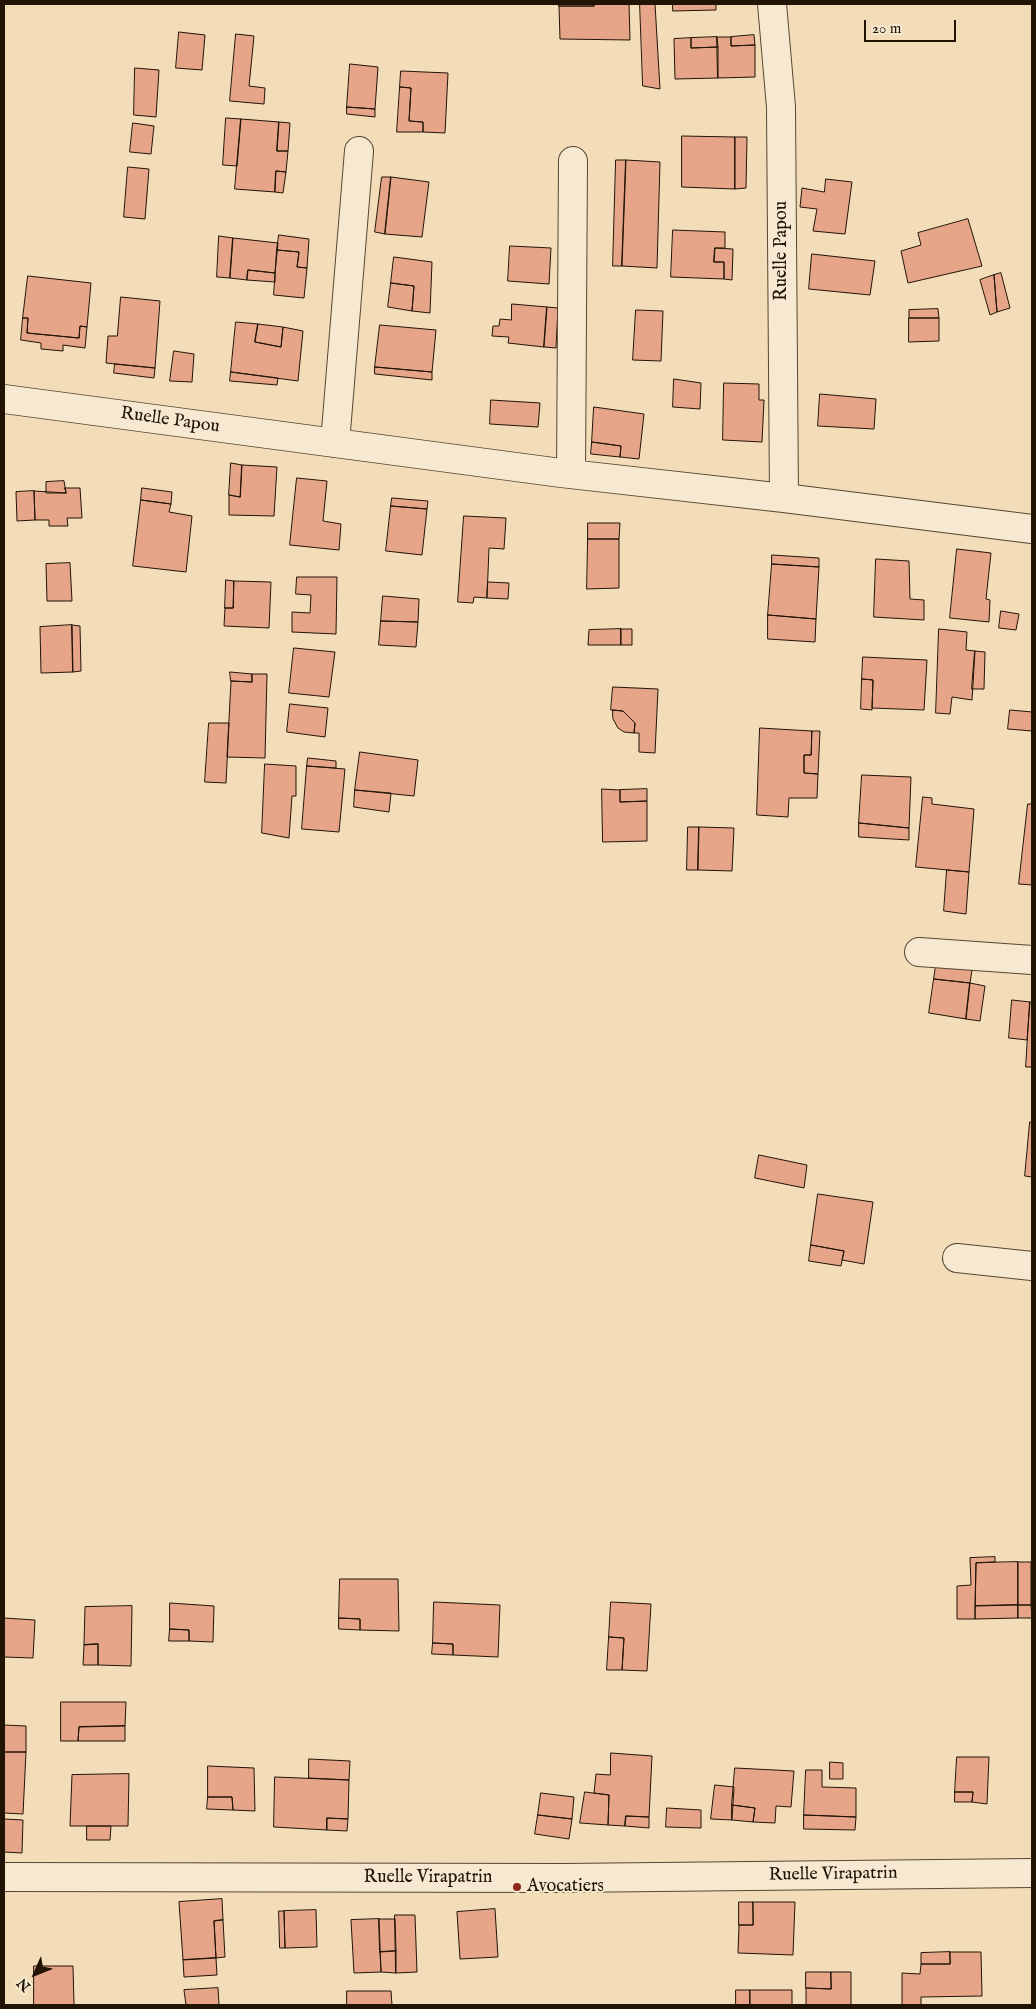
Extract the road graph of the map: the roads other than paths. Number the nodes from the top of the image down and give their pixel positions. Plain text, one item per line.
1 (772, 4) edge
2 (359, 151) dead end
3 (574, 161) dead end
4 (4, 399) edge
5 (335, 443) junction
6 (572, 474) junction
7 (784, 498) junction
8 (1032, 529) edge
9 (919, 952) dead end
10 (1032, 960) edge
11 (957, 1258) dead end
12 (1032, 1266) edge
13 (1032, 1873) edge
14 (4, 1878) edge

1 - 7 street, Ruelle Papou
2 - 5 street
3 - 6 street
4 - 5 street, Ruelle Papou
5 - 6 street, Ruelle Papou
6 - 7 street, Ruelle Papou
7 - 8 street, Ruelle Papou
9 - 10 street
11 - 12 street
13 - 14 street, Ruelle Virapatrin

